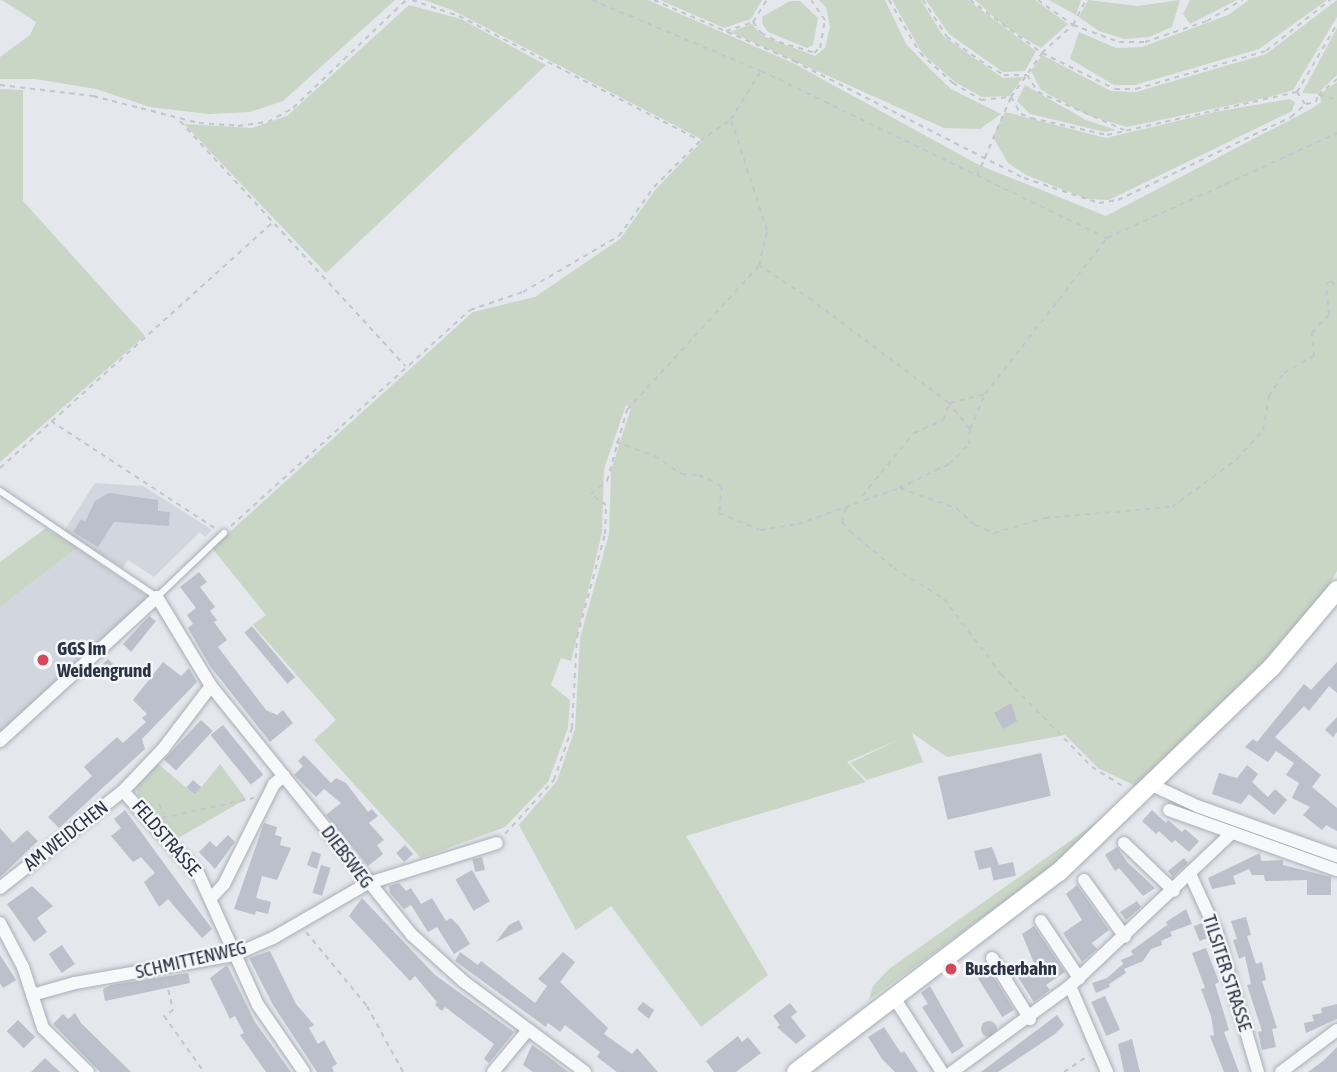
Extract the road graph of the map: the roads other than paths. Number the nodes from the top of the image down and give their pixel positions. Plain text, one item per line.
1 (0, 491) edge
2 (224, 533) road end
3 (1337, 590) edge
4 (157, 597) junction
5 (211, 686) junction
6 (0, 741) edge
7 (284, 776) junction
8 (1146, 790) junction
9 (123, 791) junction
10 (1169, 810) dead end
11 (1232, 833) junction
12 (497, 843) road end
13 (1124, 843) dead end
14 (1337, 856) edge
15 (1337, 870) edge
16 (1191, 876) junction
17 (1084, 880) dead end
18 (366, 884) junction
19 (0, 888) edge
20 (1174, 891) junction
21 (212, 897) junction
22 (1041, 921) dead end
23 (0, 923) edge
24 (1125, 937) junction
25 (234, 955) junction
26 (992, 958) dead end
27 (1075, 982) junction
28 (32, 995) junction
29 (893, 996) junction
30 (1030, 1019) junction
31 (528, 1030) junction
32 (1337, 1030) edge
33 (88, 1072) edge
34 (304, 1072) edge
35 (493, 1072) edge
36 (585, 1072) edge
37 (796, 1072) edge
38 (942, 1072) edge
39 (952, 1072) edge
40 (1107, 1072) edge
41 (1258, 1072) edge
42 (1281, 1072) edge

1 - 4 lane
2 - 4 lane
3 - 8 main road
4 - 5 street, DIEBSWEG
4 - 6 street
5 - 7 street, DIEBSWEG
5 - 9 street, AM WEIDCHEN
7 - 18 street, DIEBSWEG
7 - 21 street
8 - 14 street
8 - 29 main road
9 - 19 street, AM WEIDCHEN
9 - 21 street, FELDSTRASSE
10 - 11 street
11 - 15 street
11 - 16 street
12 - 18 street, SCHMITTENWEG
13 - 20 street
16 - 20 street
16 - 41 street, TILSITER STRASSE
17 - 24 street
18 - 25 street, SCHMITTENWEG
18 - 31 street, DIEBSWEG
20 - 24 street
21 - 25 street, FELDSTRASSE
22 - 27 street
23 - 28 street
24 - 27 street
25 - 28 street, SCHMITTENWEG
25 - 34 street, FELDSTRASSE
26 - 30 street
27 - 30 street
27 - 40 street
28 - 33 street
29 - 37 main road
29 - 38 street
30 - 39 street
31 - 35 street
31 - 36 street, DIEBSWEG
32 - 42 street

